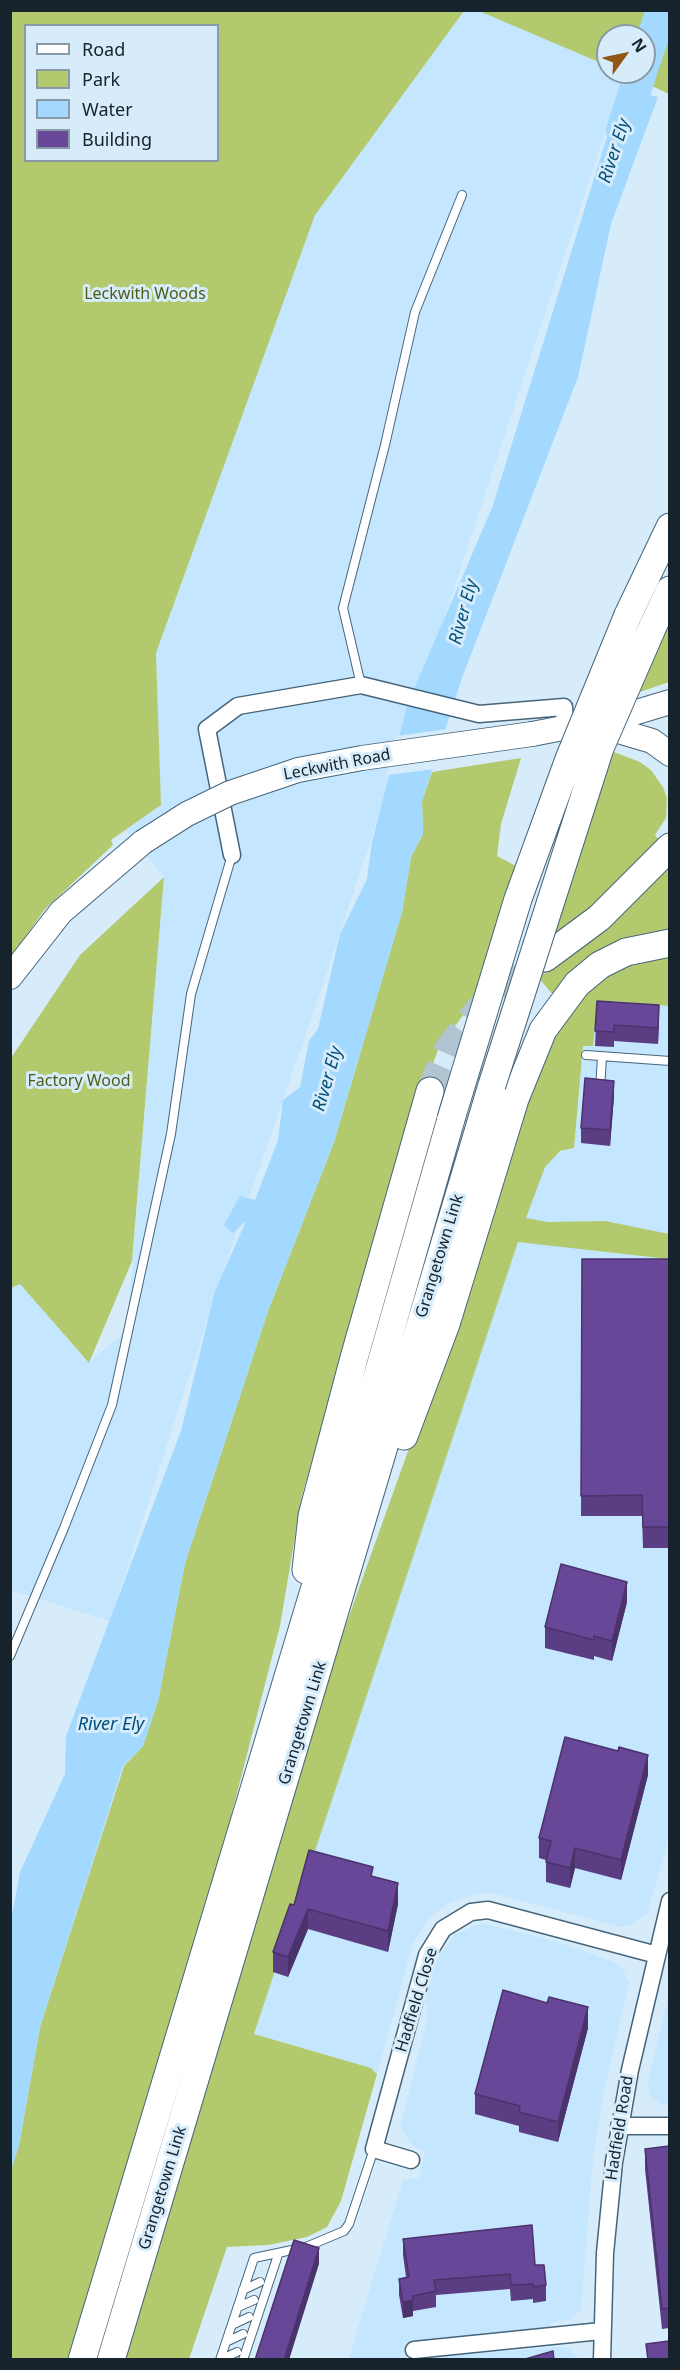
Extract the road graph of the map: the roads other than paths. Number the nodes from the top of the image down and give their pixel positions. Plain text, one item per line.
1 (462, 195) dead end
2 (669, 527) edge
3 (669, 590) edge
4 (361, 685) junction
5 (669, 702) edge
6 (589, 723) junction
7 (565, 727) junction
8 (669, 754) edge
9 (669, 847) edge
10 (232, 855) joint
11 (669, 943) edge
12 (544, 958) tunnel mouth
13 (10, 977) edge
14 (586, 1055) dead end
15 (602, 1057) junction
16 (669, 1061) edge
17 (430, 1091) tunnel mouth
18 (600, 1091) edge
19 (359, 1535) junction
20 (300, 1631) junction
21 (10, 1656) edge
22 (669, 1901) edge
23 (657, 1955) junction
24 (620, 2126) junction
25 (669, 2126) edge
26 (374, 2149) junction
27 (411, 2160) dead end
28 (278, 2255) junction
29 (267, 2285) junction
30 (243, 2290) junction
31 (262, 2302) junction
32 (238, 2307) junction
33 (256, 2319) junction
34 (232, 2325) junction
35 (601, 2331) junction
36 (250, 2337) junction
37 (226, 2342) junction
38 (414, 2350) dead end
39 (242, 2354) edge
40 (82, 2360) edge
41 (111, 2360) edge
42 (220, 2360) edge
43 (251, 2360) edge
44 (602, 2360) edge

1 - 4 lane
2 - 20 main road, Grangetown Link, bridge
3 - 19 main road, Grangetown Link, bridge
4 - 7 street
4 - 10 street
5 - 6 main road, Leckwith Road
6 - 7 main road, Leckwith Road
6 - 8 main road, Leckwith Road
7 - 13 main road, Leckwith Road, bridge
9 - 12 main road
10 - 21 lane
11 - 19 main road
14 - 15 lane
15 - 16 lane
15 - 18 lane
17 - 20 main road
19 - 41 main road, Grangetown Link
20 - 40 main road, Grangetown Link
22 - 23 street, Hadfield Road
23 - 24 street, Hadfield Road
23 - 26 street, Hadfield Close
24 - 25 street
24 - 35 street, Hadfield Road
26 - 27 street
26 - 28 lane
28 - 29 lane
28 - 30 lane
29 - 30 lane
29 - 31 lane
30 - 32 lane
31 - 32 lane
31 - 33 lane
32 - 34 lane
33 - 34 lane
33 - 36 lane
34 - 37 lane
35 - 38 street
35 - 44 street, Hadfield Road
36 - 37 lane
36 - 39 lane
37 - 42 lane
39 - 42 lane
39 - 43 lane

